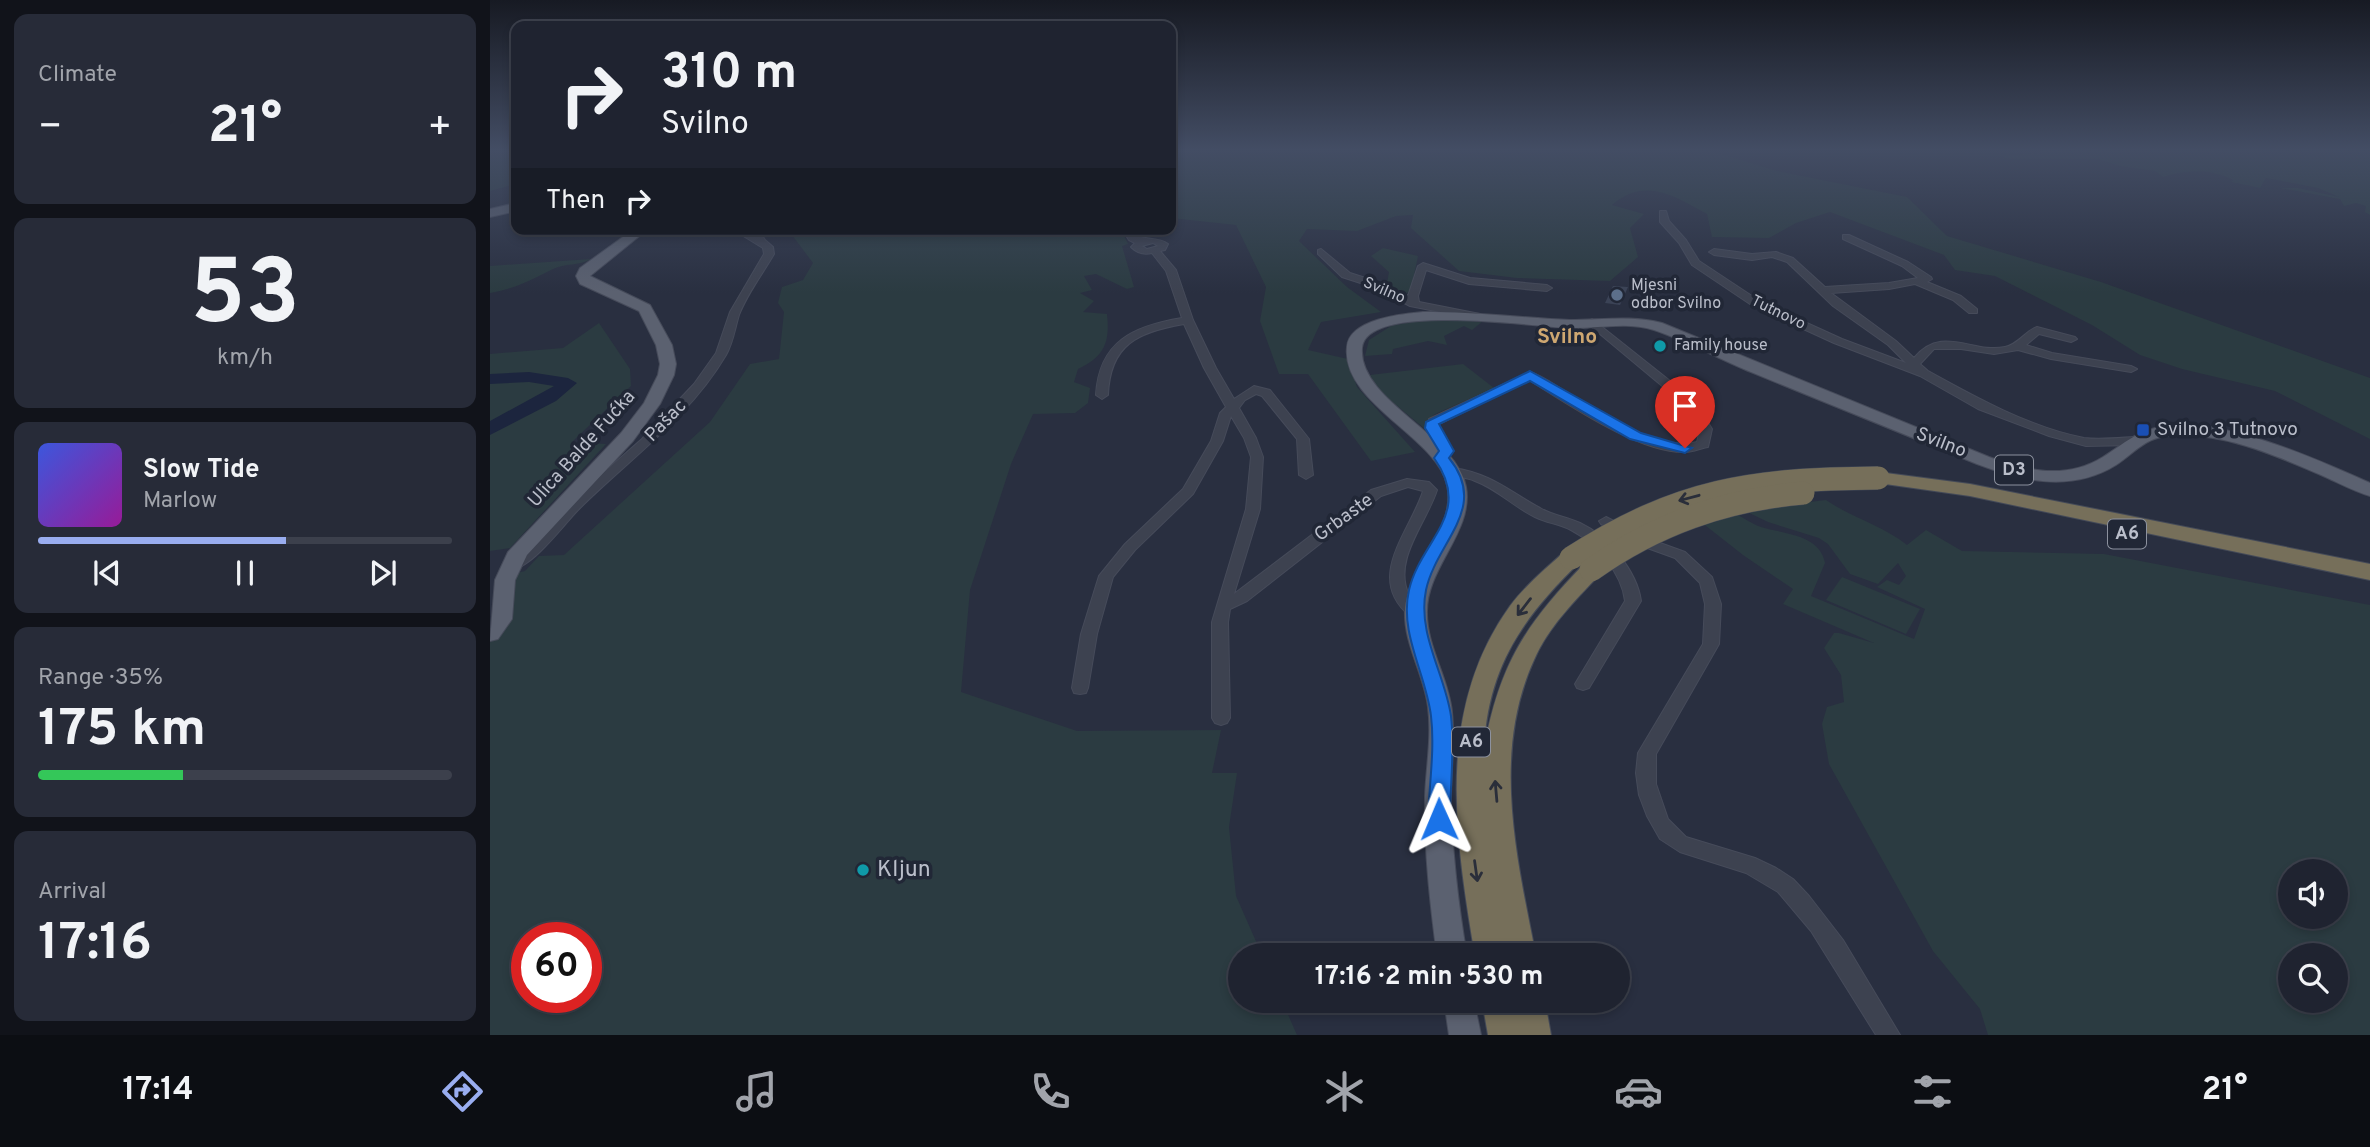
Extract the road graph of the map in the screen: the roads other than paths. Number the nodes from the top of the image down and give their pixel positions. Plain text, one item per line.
1 (511, 209) edge
2 (490, 213) edge
3 (1662, 213) dead end
4 (634, 235) edge
5 (748, 235) edge
6 (757, 235) edge
7 (1130, 235) edge
8 (1846, 237) dead end
9 (761, 242) junction
10 (1321, 252) dead end
11 (1714, 252) dead end
12 (1919, 282) junction
13 (1547, 288) dead end
14 (1823, 290) junction
15 (1414, 304) junction
16 (1973, 310) dead end
17 (1476, 316) junction
18 (1188, 320) junction
19 (1592, 322) junction
20 (2071, 339) dead end
21 (2020, 347) junction
22 (1914, 363) junction
23 (2131, 369) dead end
24 (1924, 374) junction
25 (1102, 395) dead end
26 (1231, 409) junction
27 (2134, 441) junction
28 (1447, 465) junction
29 (1306, 475) dead end
30 (1881, 485) junction
31 (2370, 489) edge
32 (1606, 521) dead end
33 (1581, 564) junction
34 (510, 566) junction
35 (2370, 572) edge
36 (2370, 586) edge
37 (1223, 606) junction
38 (1416, 612) junction
39 (490, 633) edge
40 (1583, 684) dead end
41 (1080, 688) dead end
42 (1221, 718) dead end
43 (1451, 943) edge
44 (1489, 943) edge
45 (1518, 943) edge
46 (1461, 1013) edge
47 (1501, 1013) edge
48 (1530, 1013) edge
49 (1465, 1035) edge
50 (1505, 1035) edge
51 (1534, 1035) edge
52 (1889, 1035) edge

1 - 2 main road
3 - 24 street, Tutnovo
4 - 34 main road, Ulica Balde Fućka
5 - 9 street
6 - 9 street
7 - 18 street
8 - 12 street
9 - 34 street, Pašac
10 - 15 street, Svilno
11 - 14 street, Tutnovo
12 - 14 street
12 - 16 street
13 - 15 street, Svilno
14 - 22 street, Tutnovo
15 - 17 street, Svilno
17 - 19 main road, Svilno / D3
17 - 28 main road, Svilno / D3
18 - 25 street
18 - 26 street
19 - 27 main road, Svilno / D3
19 - 28 street
20 - 21 street
21 - 22 street
21 - 23 street
22 - 24 street, Tutnovo
24 - 27 street, Tutnovo
26 - 29 street
26 - 37 street
26 - 41 street
27 - 31 main road, Svilno / D3
28 - 38 main road
28 - 40 street, Svilno
30 - 33 highway, A6, bridge
30 - 35 highway, A6
30 - 36 highway, A6
32 - 52 street
33 -> 44 highway, A6
45 -> 33 highway, A6
34 - 39 main road, Ulica Balde Fućka
37 - 38 street, Grbaste
37 - 42 street
38 - 43 main road
46 - 49 main road
47 - 50 highway
48 - 51 highway

